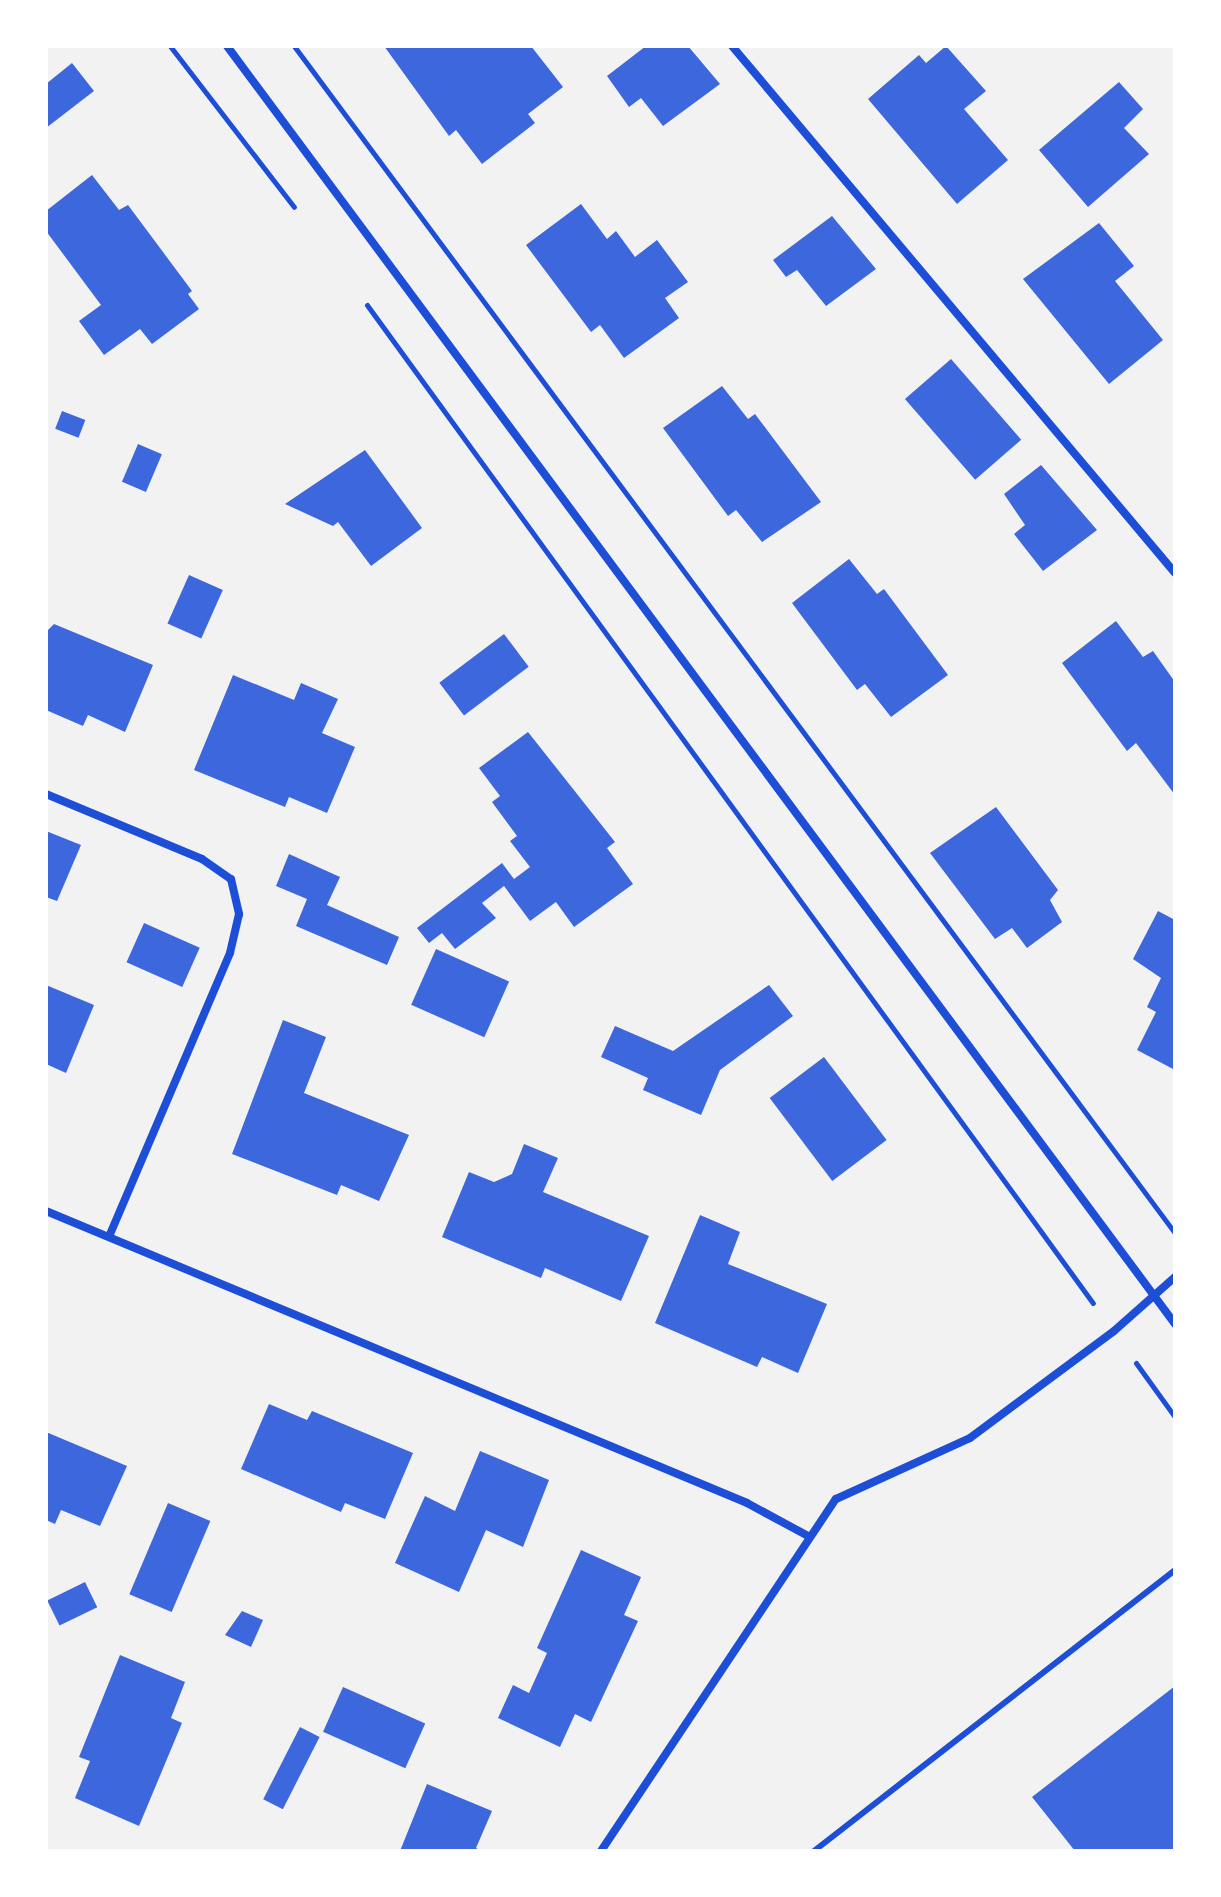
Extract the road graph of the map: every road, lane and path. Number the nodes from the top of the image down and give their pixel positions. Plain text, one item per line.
1 (170, 46) edge
2 (227, 46) edge
3 (294, 46) edge
4 (732, 46) edge
5 (300, 215) dead end
6 (366, 303) dead end
7 (1175, 573) edge
8 (46, 794) edge
9 (46, 1211) edge
10 (1175, 1233) edge
11 (109, 1236) junction
12 (1175, 1277) edge
13 (1153, 1295) junction
14 (1175, 1324) edge
15 (1114, 1331) junction
16 (1175, 1417) edge
17 (808, 1536) junction
18 (1175, 1570) edge
19 (601, 1851) edge
20 (814, 1851) edge

1 - 5 path
2 - 13 street
3 - 10 path
4 - 7 street
6 - 15 path
8 - 11 street
9 - 11 street
11 - 17 street
12 - 13 street
13 - 14 street
13 - 15 street
15 - 16 path
15 - 17 street
17 - 19 street
18 - 20 lane

